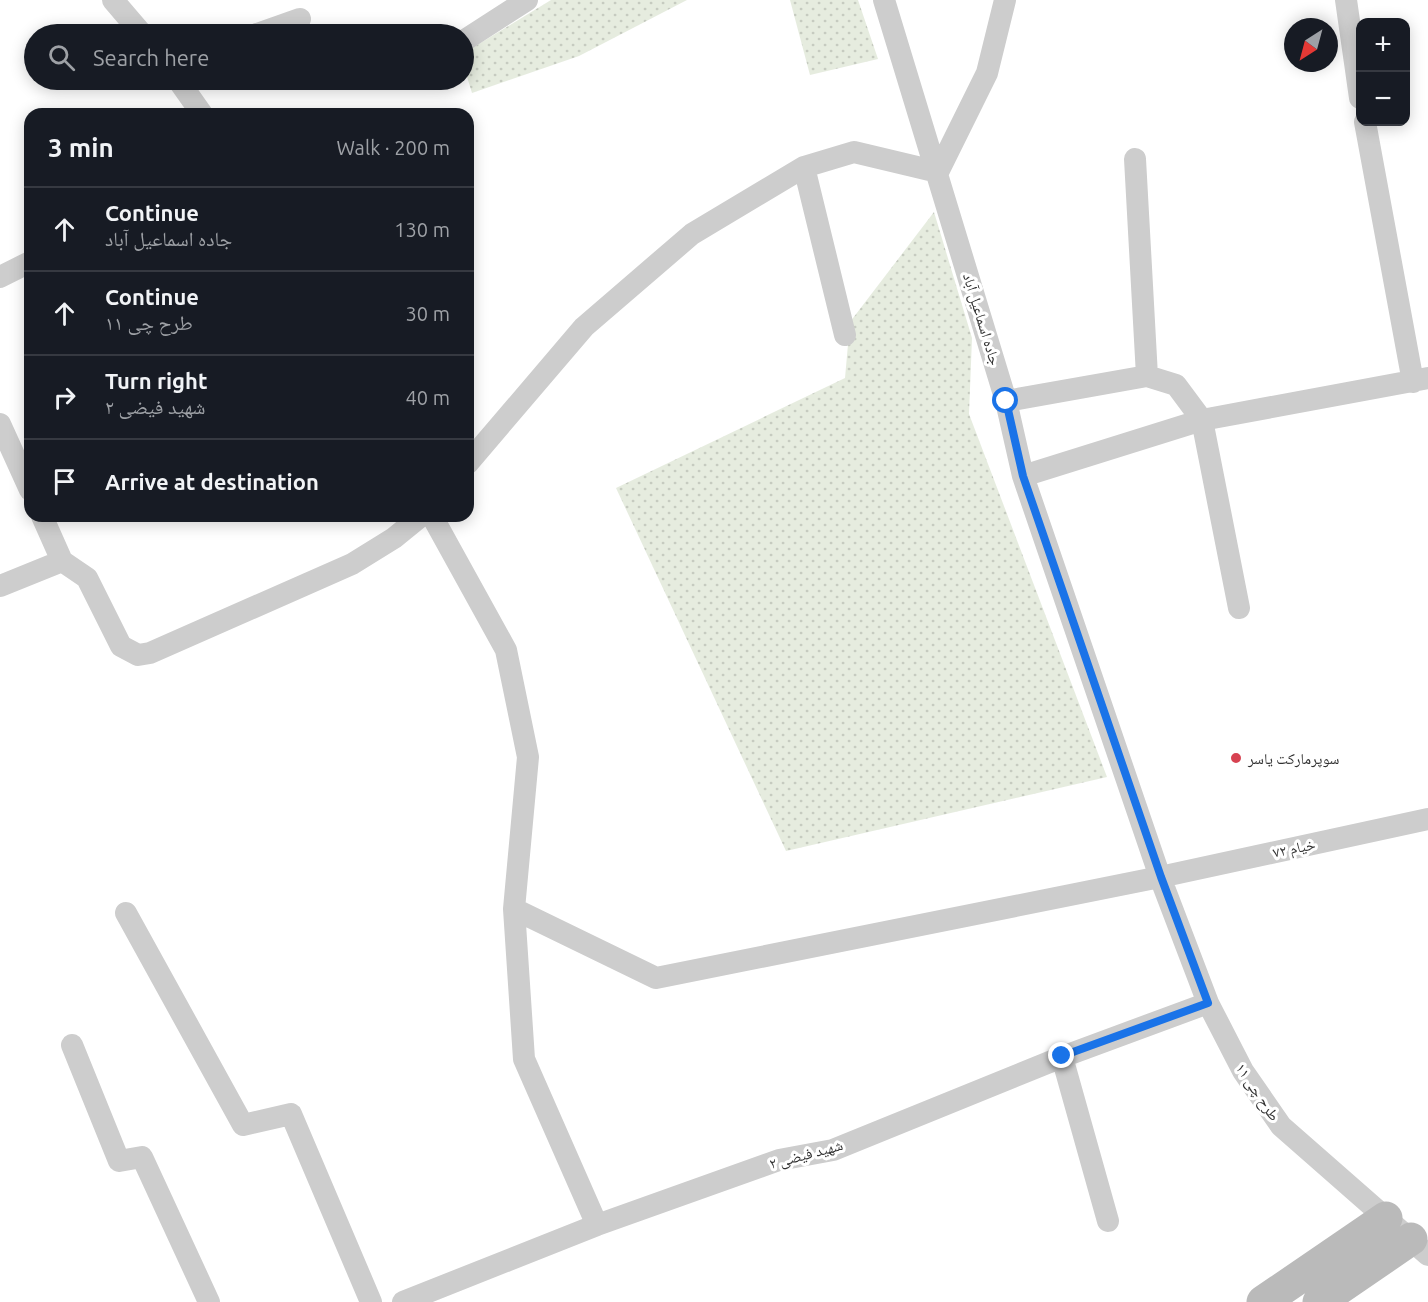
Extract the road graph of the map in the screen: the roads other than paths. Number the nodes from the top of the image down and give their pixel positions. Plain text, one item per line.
1 (113, 0) edge
2 (527, 0) edge
3 (884, 0) edge
4 (1005, 0) edge
5 (1346, 0) edge
6 (300, 19) dead end
7 (133, 24) edge
8 (286, 24) edge
9 (474, 34) edge
10 (1356, 72) edge
11 (185, 90) edge
12 (198, 108) edge
13 (1366, 126) edge
14 (1135, 159) dead end
15 (804, 167) junction
16 (938, 172) junction
17 (24, 265) edge
18 (0, 277) edge
19 (845, 335) dead end
20 (1147, 376) junction
21 (1420, 380) edge
22 (1006, 401) junction
23 (1202, 420) junction
24 (0, 424) edge
25 (474, 456) edge
26 (1023, 476) junction
27 (24, 477) edge
28 (45, 522) edge
29 (414, 522) edge
30 (435, 522) edge
31 (62, 561) junction
32 (0, 586) edge
33 (1239, 608) dead end
34 (1428, 819) edge
35 (1161, 877) junction
36 (514, 909) junction
37 (126, 913) dead end
38 (1208, 1003) junction
39 (72, 1045) dead end
40 (1062, 1056) junction
41 (1386, 1218) junction
42 (1108, 1221) dead end
43 (597, 1225) junction
44 (1419, 1247) edge
45 (208, 1302) edge
46 (371, 1302) edge
47 (403, 1302) edge
48 (1263, 1302) edge
49 (1319, 1302) edge

1 - 7 street
2 - 9 street
3 - 16 street, جاده اسماعیل آباد
4 - 16 street
5 - 10 street
6 - 8 street
11 - 12 street
13 - 21 street
14 - 20 street
15 - 16 street
15 - 19 street
15 - 25 street
16 - 22 street, جاده اسماعیل آباد
17 - 18 street
20 - 22 street
20 - 23 street
21 - 23 street
22 - 26 street, جاده اسماعیل آباد
23 - 26 street
23 - 33 street
24 - 27 street
26 - 35 street, جاده اسماعیل آباد
28 - 31 street
29 - 31 street
30 - 36 street
31 - 32 street
34 - 35 street, خیام ۷۲
35 - 36 street, خیام ۷۲
35 - 38 street, طرح چی ۱۱
36 - 43 street
37 - 46 street
38 - 40 street, شهید فیضی ۲
38 - 41 street, طرح چی ۱۱
39 - 45 street
40 - 42 street
40 - 43 street, شهید فیضی ۲
41 - 44 street, طرح چی ۱۱
41 - 48 main road
43 - 47 street, شهید فیضی ۲
44 - 49 main road

